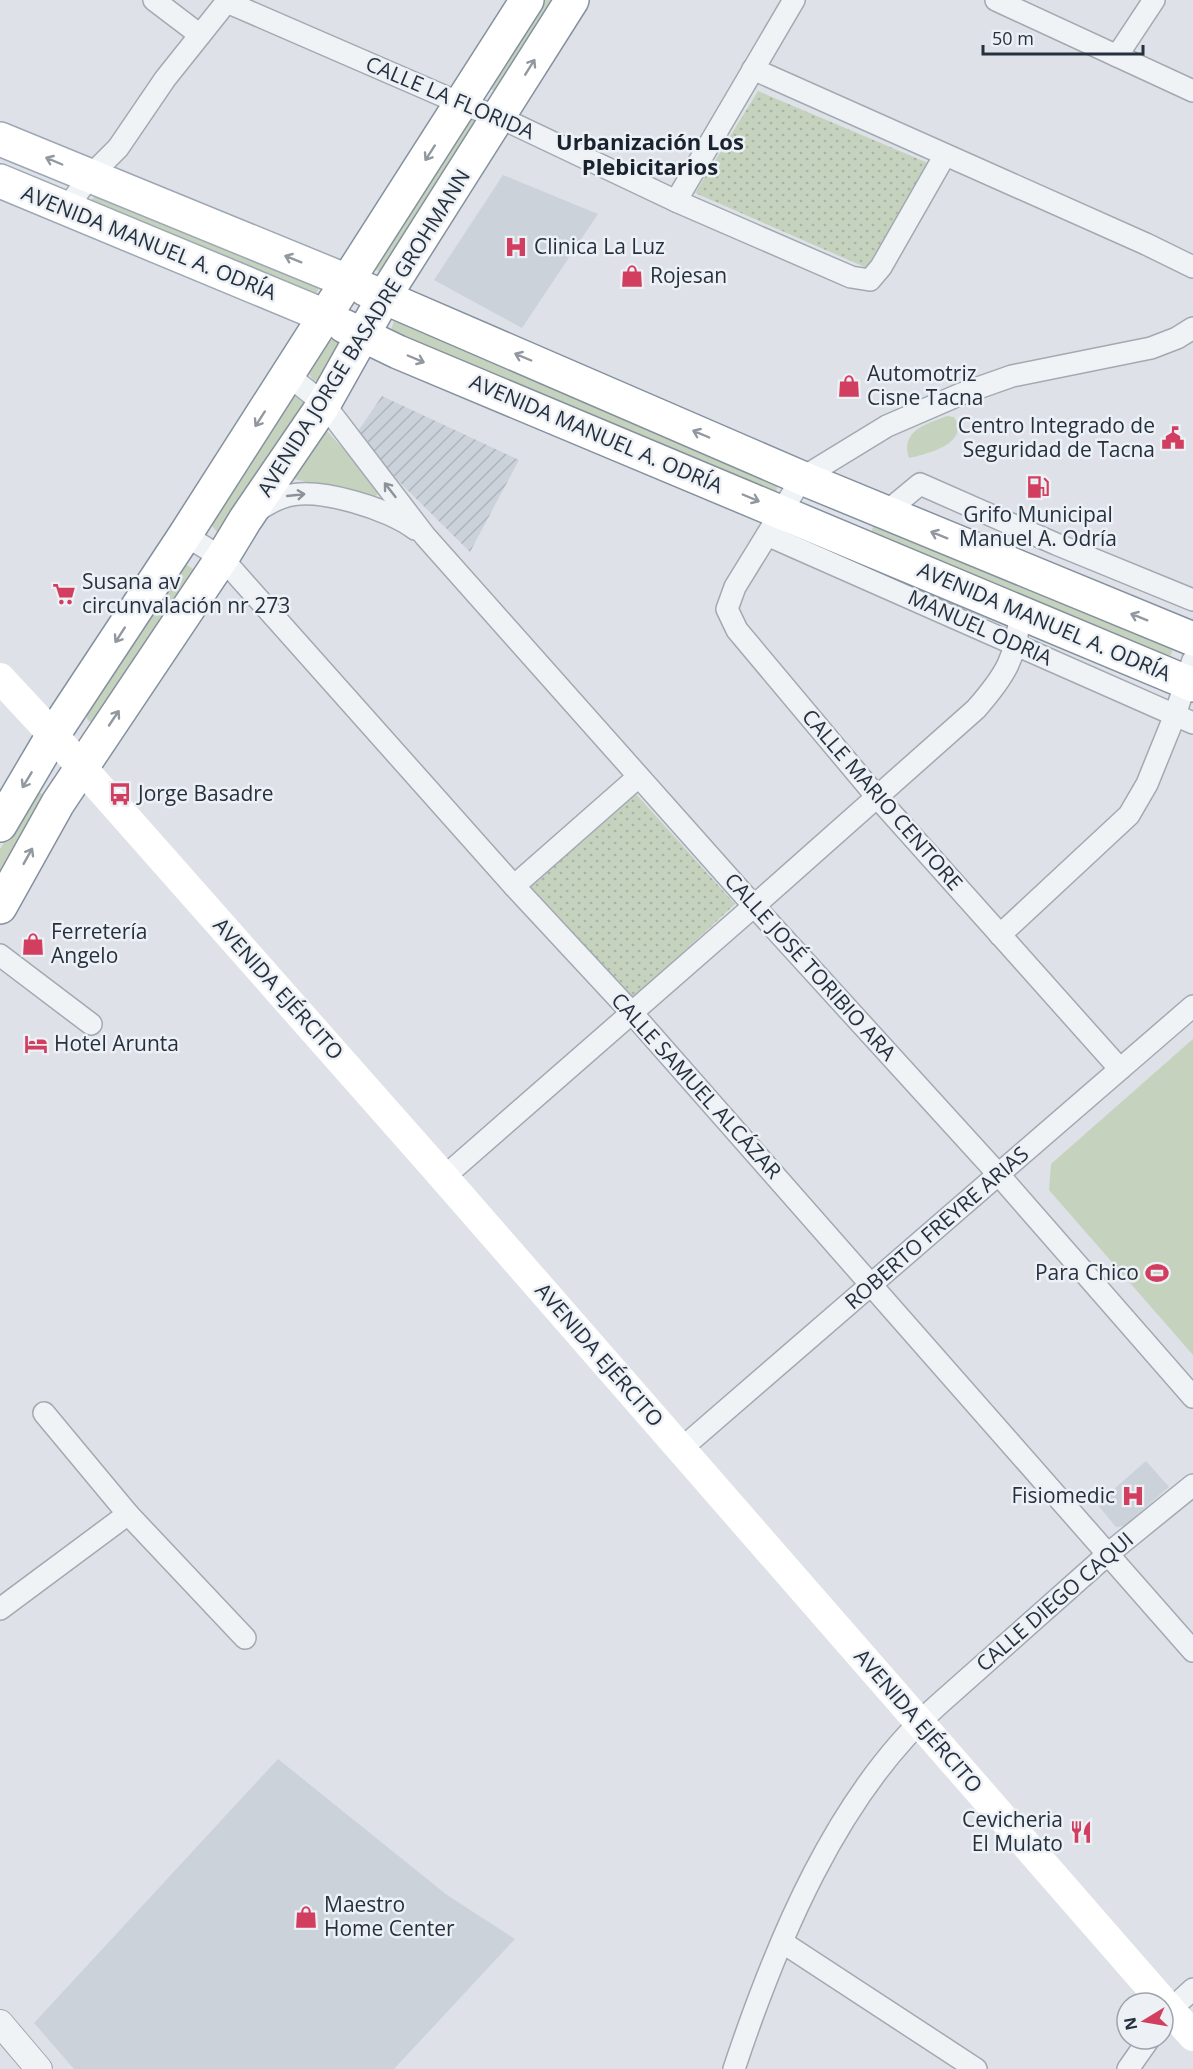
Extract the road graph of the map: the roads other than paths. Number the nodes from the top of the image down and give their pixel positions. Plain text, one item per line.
1 (154, 0) edge
2 (527, 0) edge
3 (572, 0) edge
4 (794, 0) edge
5 (996, 0) edge
6 (1154, 0) edge
7 (227, 1) edge
8 (200, 35) junction
9 (1117, 56) junction
10 (753, 69) junction
11 (1193, 91) edge
12 (462, 104) junction
13 (499, 117) junction
14 (0, 139) edge
15 (945, 155) junction
16 (90, 176) junction
17 (0, 182) edge
18 (676, 201) junction
19 (66, 209) junction
20 (1193, 267) edge
21 (347, 281) junction
22 (384, 297) junction
23 (324, 316) junction
24 (1193, 328) edge
25 (363, 335) junction
26 (288, 375) junction
27 (324, 404) junction
28 (802, 478) junction
29 (885, 513) junction
30 (245, 520) junction
31 (774, 523) junction
32 (185, 535) junction
33 (425, 536) junction
34 (222, 558) junction
35 (1193, 600) edge
36 (1020, 612) junction
37 (1193, 639) edge
38 (1016, 644) junction
39 (1191, 675) edge
40 (0, 678) edge
41 (1184, 719) edge
42 (54, 735) junction
43 (81, 767) junction
44 (638, 777) junction
45 (877, 797) junction
46 (0, 825) edge
47 (514, 886) junction
48 (754, 906) junction
49 (0, 908) edge
50 (1000, 934) junction
51 (0, 955) edge
52 (1193, 1006) edge
53 (632, 1013) junction
54 (91, 1024) dead end
55 (1120, 1069) junction
56 (999, 1175) junction
57 (444, 1177) junction
58 (872, 1285) junction
59 (1193, 1397) edge
60 (44, 1413) dead end
61 (681, 1449) junction
62 (1193, 1485) edge
63 (128, 1514) junction
64 (1108, 1554) junction
65 (0, 1609) edge
66 (244, 1638) dead end
67 (1193, 1651) edge
68 (919, 1721) junction
69 (782, 1942) junction
70 (1193, 1989) edge
71 (1147, 1991) edge
72 (1175, 2007) edge
73 (1175, 2021) edge
74 (0, 2023) edge
75 (1193, 2036) edge
76 (1141, 2051) edge
77 (36, 2068) edge
78 (734, 2069) edge
79 (976, 2069) edge
80 (1128, 2069) edge

1 - 8 street
2 - 12 main road, AVENIDA JORGE BASADRE GROHMANN
13 -> 3 main road, AVENIDA JORGE BASADRE GROHMANN
4 - 10 street
5 - 9 street
6 - 9 street
7 - 8 street
7 - 12 street, CALLE LA FLORIDA
8 - 16 street
9 - 11 street
10 - 15 street
10 - 18 street
12 - 13 street, CALLE LA FLORIDA
12 -> 21 main road, AVENIDA JORGE BASADRE GROHMANN
13 - 18 street, CALLE LA FLORIDA
13 - 22 main road, AVENIDA JORGE BASADRE GROHMANN
16 -> 14 main road, AVENIDA MANUEL A. ODRÍA
15 - 18 street, CALLE LA FLORIDA
15 - 20 street
16 - 19 street
21 -> 16 main road, AVENIDA MANUEL A. ODRÍA
17 - 19 main road, AVENIDA MANUEL A. ODRÍA
19 - 23 main road, AVENIDA MANUEL A. ODRÍA
21 - 22 main road, AVENIDA MANUEL A. ODRÍA
21 - 23 main road, AVENIDA JORGE BASADRE GROHMANN
22 - 25 main road, AVENIDA JORGE BASADRE GROHMANN
28 -> 22 main road, AVENIDA MANUEL A. ODRÍA
23 - 25 main road, AVENIDA MANUEL A. ODRÍA
23 - 26 main road, AVENIDA JORGE BASADRE GROHMANN
24 - 28 street
25 - 27 main road, AVENIDA JORGE BASADRE GROHMANN
25 -> 31 main road, AVENIDA MANUEL A. ODRÍA
26 - 27 street, CALLE JOSÉ TORIBIO ARA
26 -> 32 main road, AVENIDA JORGE BASADRE GROHMANN
27 - 30 main road, AVENIDA JORGE BASADRE GROHMANN
33 -> 27 street, CALLE JOSÉ TORIBIO ARA
28 - 29 main road, AVENIDA MANUEL A. ODRÍA
28 - 31 street, CALLE MARIO CENTORE
29 - 35 street
37 -> 29 main road, AVENIDA MANUEL A. ODRÍA
30 -> 33 street, CALLE JOSÉ TORIBIO ARA
30 - 34 main road, AVENIDA JORGE BASADRE GROHMANN
31 - 36 main road, AVENIDA MANUEL A. ODRÍA
31 - 38 street, MANUEL ODRIA
31 - 45 street, CALLE MARIO CENTORE
32 - 34 street, CALLE SAMUEL ALCÁZAR
32 -> 42 main road, AVENIDA JORGE BASADRE GROHMANN
33 - 44 street, CALLE JOSÉ TORIBIO ARA
43 -> 34 main road, AVENIDA JORGE BASADRE GROHMANN
34 - 47 street, CALLE SAMUEL ALCÁZAR
36 - 38 street
36 - 39 main road, AVENIDA MANUEL A. ODRÍA
38 - 41 street, MANUEL ODRIA
38 - 45 street
39 - 41 street
40 - 42 main road, AVENIDA EJÉRCITO
41 - 50 street
42 - 43 main road, AVENIDA EJÉRCITO
42 -> 46 main road, AVENIDA JORGE BASADRE GROHMANN
49 -> 43 main road, AVENIDA JORGE BASADRE GROHMANN
43 - 57 main road, AVENIDA EJÉRCITO
44 - 47 street
44 - 48 street, CALLE JOSÉ TORIBIO ARA
45 - 48 street
45 - 50 street, CALLE MARIO CENTORE
47 - 53 street, CALLE SAMUEL ALCÁZAR
48 - 53 street
48 - 56 street, CALLE JOSÉ TORIBIO ARA
50 - 55 street, CALLE MARIO CENTORE
51 - 54 street
52 - 55 street, ROBERTO FREYRE ARIAS
53 - 57 street
53 - 58 street, CALLE SAMUEL ALCÁZAR
55 - 56 street, ROBERTO FREYRE ARIAS
56 - 58 street, ROBERTO FREYRE ARIAS
56 - 59 street, CALLE JOSÉ TORIBIO ARA
57 - 61 main road, AVENIDA EJÉRCITO
58 - 61 street, ROBERTO FREYRE ARIAS
58 - 64 street, CALLE SAMUEL ALCÁZAR
60 - 63 street
61 - 68 main road, AVENIDA EJÉRCITO
62 - 64 street, CALLE DIEGO CAQUI
63 - 65 street
63 - 66 street
64 - 67 street, CALLE SAMUEL ALCÁZAR
64 - 68 street, CALLE DIEGO CAQUI
68 - 69 street, CALLE DIEGO CAQUI
68 - 71 main road, AVENIDA EJÉRCITO
69 - 78 street, CALLE DIEGO CAQUI
69 - 79 street
70 - 72 street
73 - 75 main road, AVENIDA EJÉRCITO
74 - 77 street
76 - 80 street

